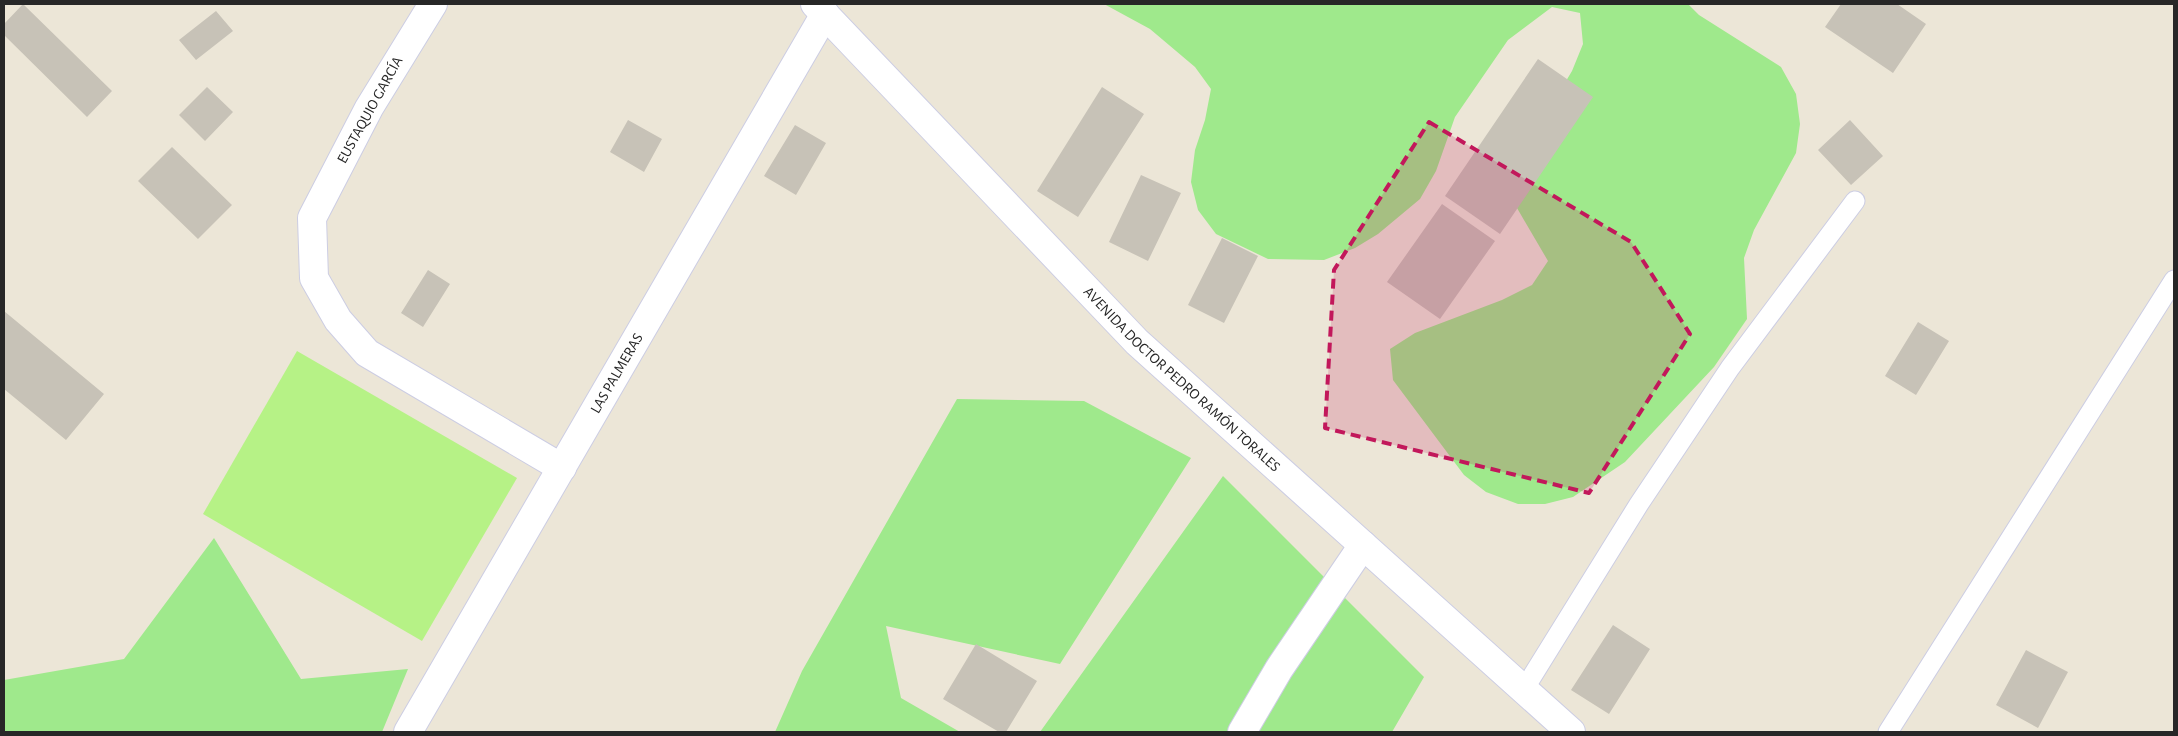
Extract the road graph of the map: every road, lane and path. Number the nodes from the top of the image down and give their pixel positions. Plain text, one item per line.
1 (433, 4) edge
2 (820, 9) edge
3 (1855, 201) dead end
4 (2174, 280) edge
5 (562, 468) junction
6 (1363, 546) junction
7 (1523, 690) junction
8 (408, 732) edge
9 (1242, 732) edge
10 (1571, 732) edge
11 (1888, 732) edge

1 - 5 street, EUSTAQUIO GARCÍA
2 - 5 street, LAS PALMERAS
2 - 6 street, AVENIDA DOCTOR PEDRO RAMÓN TORALES
3 - 7 lane
4 - 11 lane
5 - 8 street, LAS PALMERAS
6 - 7 street, AVENIDA DOCTOR PEDRO RAMÓN TORALES
6 - 9 street
7 - 10 street, AVENIDA DOCTOR PEDRO RAMÓN TORALES

